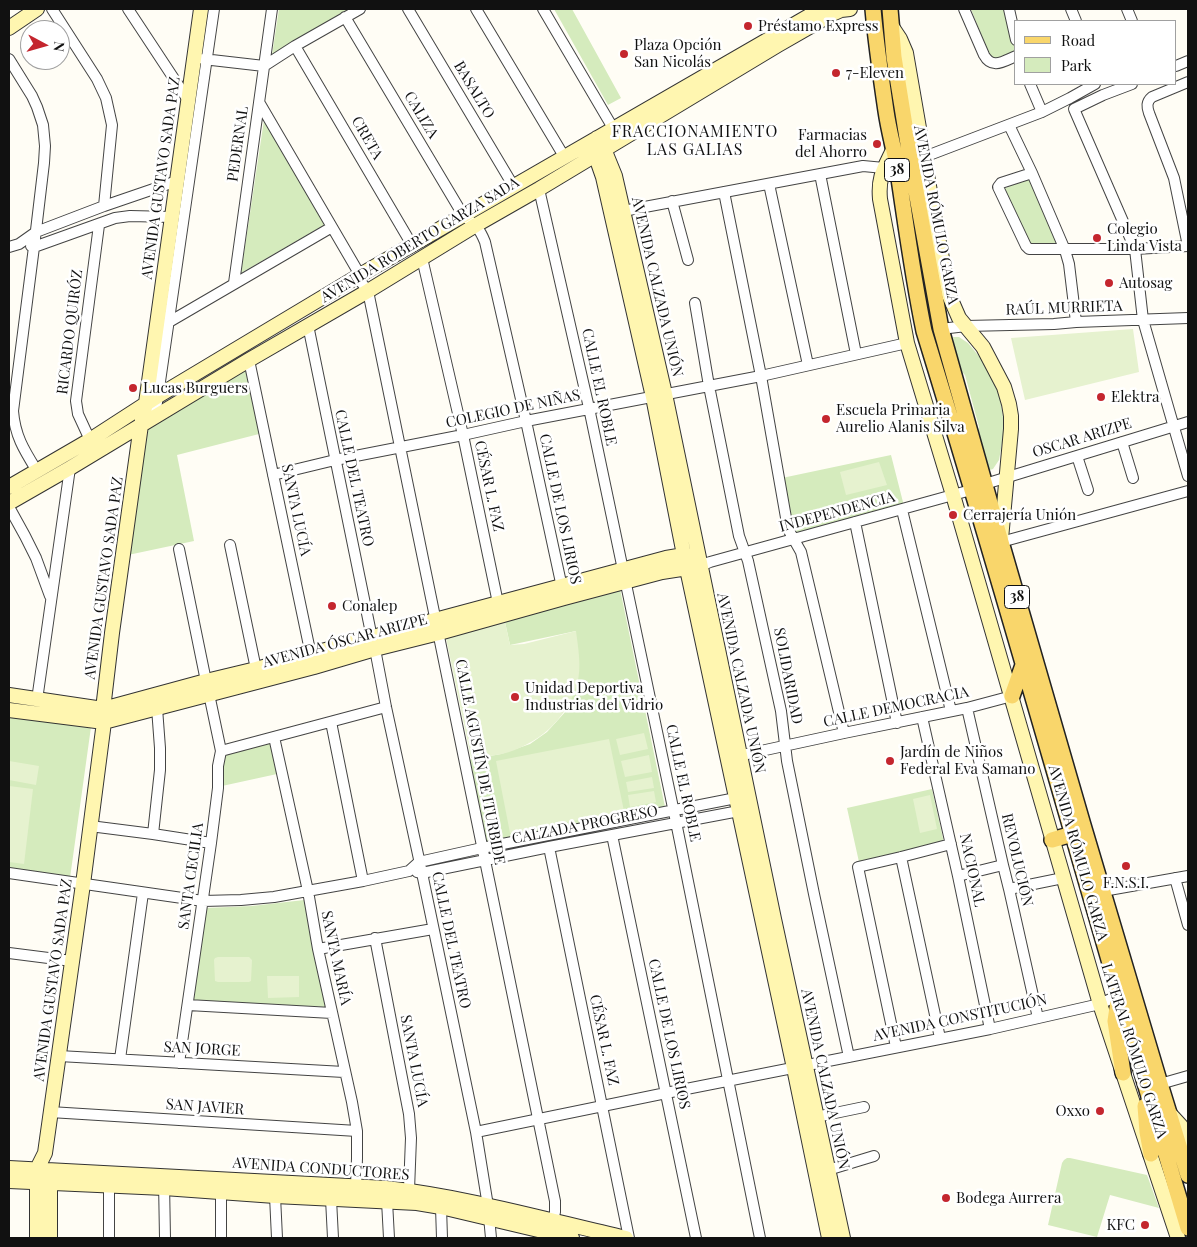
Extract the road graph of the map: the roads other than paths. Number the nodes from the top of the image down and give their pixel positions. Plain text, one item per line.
1 (37, 9) edge
2 (52, 9) edge
3 (128, 9) edge
4 (201, 9) edge
5 (214, 9) edge
6 (272, 9) edge
7 (360, 9) edge
8 (408, 9) edge
9 (476, 9) edge
10 (543, 9) edge
11 (821, 9) edge
12 (850, 9) edge
13 (873, 9) edge
14 (890, 9) edge
15 (964, 9) edge
16 (1009, 9) edge
17 (345, 18) junction
18 (892, 27) junction
19 (9, 28) edge
20 (1014, 31) edge
21 (295, 46) junction
22 (1014, 57) edge
23 (9, 59) edge
24 (201, 59) junction
25 (264, 66) junction
26 (1188, 82) edge
27 (1030, 85) edge
28 (1093, 85) edge
29 (1100, 85) edge
30 (1129, 85) edge
31 (1103, 95) junction
32 (188, 100) junction
33 (259, 102) junction
34 (1042, 112) junction
35 (1009, 125) junction
36 (614, 128) junction
37 (596, 146) junction
38 (893, 150) junction
39 (924, 157) junction
40 (565, 158) junction
41 (884, 168) junction
42 (1032, 173) junction
43 (820, 174) junction
44 (177, 181) junction
45 (769, 184) junction
46 (514, 187) junction
47 (539, 188) junction
48 (724, 192) junction
49 (672, 201) junction
50 (104, 206) junction
51 (617, 212) junction
52 (463, 215) junction
53 (172, 217) junction
54 (99, 225) junction
55 (476, 225) junction
56 (332, 226) junction
57 (36, 232) junction
58 (412, 245) junction
59 (14, 246) edge
60 (1188, 246) edge
61 (34, 247) junction
62 (1135, 248) junction
63 (1065, 250) junction
64 (422, 258) junction
65 (688, 260) dead end
66 (360, 275) junction
67 (234, 283) junction
68 (368, 291) junction
69 (695, 302) dead end
70 (1188, 318) edge
71 (1143, 320) junction
72 (168, 322) junction
73 (1076, 322) junction
74 (308, 325) junction
75 (966, 326) junction
76 (941, 329) junction
77 (908, 343) junction
78 (856, 354) junction
79 (249, 360) junction
80 (808, 365) junction
81 (761, 376) junction
82 (710, 386) junction
83 (659, 395) junction
84 (152, 400) junction
85 (589, 408) junction
86 (155, 416) junction
87 (526, 421) junction
88 (1188, 422) edge
89 (141, 425) junction
90 (1173, 426) junction
91 (463, 435) junction
92 (90, 440) junction
93 (1122, 442) junction
94 (399, 448) junction
95 (1077, 456) junction
96 (335, 460) junction
97 (70, 468) junction
98 (37, 471) junction
99 (273, 475) junction
100 (1188, 476) edge
101 (1007, 477) junction
102 (1133, 478) dead end
103 (9, 487) edge
104 (978, 487) junction
105 (1088, 490) dead end
106 (1188, 491) edge
107 (953, 495) junction
108 (9, 505) edge
109 (902, 510) junction
110 (855, 522) junction
111 (794, 539) junction
112 (1001, 542) junction
113 (230, 544) dead end
114 (179, 549) dead end
115 (746, 552) junction
116 (696, 561) junction
117 (624, 576) junction
118 (562, 592) junction
119 (51, 598) junction
120 (498, 603) junction
121 (437, 626) junction
122 (373, 643) junction
123 (312, 660) junction
124 (1023, 665) junction
125 (256, 669) junction
126 (207, 688) junction
127 (9, 695) edge
128 (1012, 696) junction
129 (37, 700) junction
130 (386, 707) junction
131 (157, 708) junction
132 (967, 708) junction
133 (9, 710) edge
134 (951, 711) junction
135 (103, 716) junction
136 (922, 717) junction
137 (330, 722) junction
138 (897, 722) junction
139 (844, 733) junction
140 (274, 737) junction
141 (785, 745) junction
142 (221, 751) junction
143 (735, 762) junction
144 (737, 804) junction
145 (674, 810) junction
146 (676, 822) junction
147 (90, 826) junction
148 (153, 834) junction
149 (1072, 834) junction
150 (612, 835) junction
151 (1052, 840) junction
152 (211, 843) junction
153 (951, 844) junction
154 (549, 847) junction
155 (482, 848) junction
156 (901, 857) junction
157 (484, 860) junction
158 (419, 862) junction
159 (1003, 865) junction
160 (409, 871) junction
161 (9, 873) edge
162 (422, 874) junction
163 (958, 876) junction
164 (1188, 876) edge
165 (9, 878) edge
166 (1062, 878) junction
167 (1175, 878) junction
168 (363, 881) junction
169 (83, 884) junction
170 (1009, 890) junction
171 (308, 891) junction
172 (1103, 891) junction
173 (143, 893) junction
174 (203, 901) junction
175 (768, 920) junction
176 (1188, 925) edge
177 (433, 929) junction
178 (375, 938) junction
179 (318, 949) junction
180 (9, 952) edge
181 (72, 961) junction
182 (1119, 996) junction
183 (1100, 1004) junction
184 (188, 1005) junction
185 (332, 1013) junction
186 (1038, 1018) junction
187 (990, 1029) junction
188 (940, 1038) junction
189 (896, 1048) junction
190 (58, 1056) junction
191 (849, 1057) junction
192 (120, 1059) junction
193 (180, 1063) junction
194 (800, 1067) junction
195 (344, 1072) junction
196 (1123, 1073) junction
197 (1188, 1076) edge
198 (1143, 1078) junction
199 (729, 1080) junction
200 (1160, 1084) junction
201 (666, 1093) junction
202 (602, 1106) junction
203 (864, 1107) dead end
204 (50, 1112) junction
205 (1170, 1114) junction
206 (816, 1117) junction
207 (538, 1120) junction
208 (357, 1131) junction
209 (476, 1132) junction
210 (1188, 1142) edge
211 (1151, 1154) junction
212 (874, 1156) dead end
213 (9, 1168) edge
214 (828, 1170) junction
215 (1188, 1174) edge
216 (43, 1176) junction
217 (9, 1181) edge
218 (164, 1182) junction
219 (109, 1186) junction
220 (356, 1186) junction
221 (409, 1190) junction
222 (221, 1192) junction
223 (275, 1196) junction
224 (331, 1199) junction
225 (387, 1201) junction
226 (441, 1207) junction
227 (489, 1212) junction
228 (1188, 1228) edge
229 (550, 1231) edge
230 (37, 1238) edge
231 (50, 1238) edge
232 (109, 1238) edge
233 (165, 1238) edge
234 (222, 1238) edge
235 (277, 1238) edge
236 (333, 1238) edge
237 (388, 1238) edge
238 (442, 1238) edge
239 (492, 1238) edge
240 (572, 1238) edge
241 (628, 1238) edge
242 (696, 1238) edge
243 (760, 1238) edge
244 (828, 1238) edge
245 (843, 1238) edge
246 (1178, 1238) edge

1 - 19 street
2 - 50 street
3 - 32 street
4 - 24 street, AVENIDA GUSTAVO SADA PAZ
5 - 24 street, AVENIDA GUSTAVO SADA PAZ
6 - 25 street, PEDERNAL
7 - 17 street
8 - 46 street, BASALTO
9 - 40 street
10 - 36 street
11 - 36 street, AVENIDA ROBERTO GARZA SADA
12 - 37 street, AVENIDA ROBERTO GARZA SADA
13 - 38 main road, AVENIDA RÓMULO GARZA / 38
14 - 18 main road, AVENIDA RÓMULO GARZA / 38
15 - 22 street
16 - 20 street
17 - 21 street
17 - 52 street, CALIZA
18 - 39 street, AVENIDA RÓMULO GARZA
18 - 76 main road, AVENIDA RÓMULO GARZA / 38
21 - 25 street
21 - 58 street, CRETA
23 - 57 street
24 - 25 street
24 - 32 street, AVENIDA GUSTAVO SADA PAZ
24 - 72 street, AVENIDA GUSTAVO SADA PAZ
25 - 33 street, PEDERNAL
26 - 60 street
27 - 34 street
28 - 34 street
29 - 31 street
30 - 31 street
31 - 62 street
32 - 44 street, AVENIDA GUSTAVO SADA PAZ
33 - 56 street, CALLE AGUSTÍN DE ITURBIDE
33 - 67 street, PEDERNAL
34 - 35 street
35 - 39 street
35 - 42 street
36 - 37 street, AVENIDA ROBERTO GARZA SADA
37 - 40 street, AVENIDA ROBERTO GARZA SADA
37 - 47 street, AVENIDA ROBERTO GARZA SADA
37 - 51 street, AVENIDA CALZADA UNIÓN
38 - 41 street, LATERAL RÓMULO GARZA
38 - 104 main road, AVENIDA RÓMULO GARZA / 38
39 - 75 street, AVENIDA RÓMULO GARZA
40 - 46 street, AVENIDA ROBERTO GARZA SADA
41 - 43 street
41 - 77 street, LATERAL RÓMULO GARZA
42 - 63 street
42 - 63 street
43 - 45 street
43 - 78 street
44 - 50 street
44 - 53 street, AVENIDA GUSTAVO SADA PAZ
45 - 48 street
45 - 80 street
46 - 52 street, AVENIDA ROBERTO GARZA SADA
47 - 55 street, AVENIDA ROBERTO GARZA SADA
47 - 85 street, CALLE EL ROBLE
48 - 49 street
48 - 81 street
49 - 51 street
49 - 65 street
50 - 57 street
51 - 83 street, AVENIDA CALZADA UNIÓN
52 - 55 street, CALIZA
52 - 58 street, AVENIDA ROBERTO GARZA SADA
53 - 54 street
53 - 84 street, AVENIDA GUSTAVO SADA PAZ
54 - 61 street
54 - 92 street, RICARDO QUIRÓZ
55 - 64 street, AVENIDA ROBERTO GARZA SADA
55 - 87 street, CALLE DE LOS LIRIOS
56 - 66 street, CALLE AGUSTÍN DE ITURBIDE
56 - 67 street
57 - 59 street
57 - 61 street
58 - 66 street, AVENIDA ROBERTO GARZA SADA
59 - 61 street
60 - 62 street
61 - 98 street
62 - 63 street
62 - 71 street
63 - 73 street
64 - 68 street, AVENIDA ROBERTO GARZA SADA
64 - 91 street, CÉSAR L. FAZ
66 - 68 street, CALLE AGUSTÍN DE ITURBIDE
66 - 84 street, AVENIDA ROBERTO GARZA SADA
67 - 72 street
68 - 74 street, AVENIDA ROBERTO GARZA SADA
68 - 94 street, CALLE AGUSTÍN DE ITURBIDE
69 - 82 street, SOLIDARIDAD
70 - 71 street, RAÚL MURRIETA
71 - 73 street, RAÚL MURRIETA
71 - 90 street
72 - 84 street, AVENIDA GUSTAVO SADA PAZ
73 - 75 street, RAÚL MURRIETA
74 - 79 street, AVENIDA ROBERTO GARZA SADA
74 - 96 street, CALLE DEL TEATRO
75 - 76 street, RAÚL MURRIETA
75 - 101 street, AVENIDA RÓMULO GARZA
76 - 104 main road, AVENIDA RÓMULO GARZA / 38
77 - 78 street, COLEGIO DE NIÑAS
77 - 107 street, LATERAL RÓMULO GARZA
78 - 80 street, COLEGIO DE NIÑAS
79 - 86 street, AVENIDA ROBERTO GARZA SADA
79 - 99 street, SANTA LUCÍA
80 - 81 street, COLEGIO DE NIÑAS
81 - 82 street, COLEGIO DE NIÑAS
81 - 111 street
82 - 83 street, COLEGIO DE NIÑAS
82 - 115 street, SOLIDARIDAD
83 - 85 street, COLEGIO DE NIÑAS
83 - 116 street, AVENIDA CALZADA UNIÓN
84 - 86 street, AVENIDA GUSTAVO SADA PAZ
84 - 89 street, AVENIDA GUSTAVO SADA PAZ
84 - 92 street, AVENIDA ROBERTO GARZA SADA
85 - 87 street, COLEGIO DE NIÑAS
85 - 117 street, CALLE EL ROBLE
86 - 89 street, AVENIDA ROBERTO GARZA SADA
87 - 91 street, COLEGIO DE NIÑAS
87 - 118 street, CALLE DE LOS LIRIOS
88 - 90 street, OSCAR ARIZPE
89 - 97 street, AVENIDA ROBERTO GARZA SADA
89 - 135 street, AVENIDA GUSTAVO SADA PAZ
90 - 93 street, OSCAR ARIZPE
90 - 100 street
91 - 94 street, COLEGIO DE NIÑAS
91 - 120 street, CÉSAR L. FAZ
92 - 98 street, AVENIDA ROBERTO GARZA SADA
93 - 95 street, OSCAR ARIZPE
93 - 102 street
94 - 96 street, COLEGIO DE NIÑAS
94 - 121 street, CALLE AGUSTÍN DE ITURBIDE
95 - 101 street, OSCAR ARIZPE
95 - 105 street
96 - 99 street, COLEGIO DE NIÑAS
96 - 122 street, CALLE DEL TEATRO
97 - 108 street, AVENIDA ROBERTO GARZA SADA
97 - 119 street
98 - 103 street, AVENIDA ROBERTO GARZA SADA
99 - 123 street, SANTA LUCÍA
101 - 104 street, OSCAR ARIZPE
101 - 112 street, AVENIDA RÓMULO GARZA
104 - 107 street, INDEPENDENCIA
104 - 112 main road, AVENIDA RÓMULO GARZA / 38
104 - 124 main road, AVENIDA RÓMULO GARZA / 38
106 - 112 street
107 - 109 street, INDEPENDENCIA
107 - 128 street, LATERAL RÓMULO GARZA
108 - 119 street
109 - 110 street, INDEPENDENCIA
109 - 134 street
110 - 111 street, INDEPENDENCIA
110 - 138 street
111 - 115 street, INDEPENDENCIA
111 - 139 street
112 - 172 main road, AVENIDA RÓMULO GARZA / 38
113 - 125 street
114 - 126 street
115 - 116 street, INDEPENDENCIA
115 - 141 street, SOLIDARIDAD
116 - 117 street, AVENIDA ÓSCAR ARIZPE
116 - 143 street, AVENIDA CALZADA UNIÓN
117 - 118 street, AVENIDA ÓSCAR ARIZPE
117 - 145 street, CALLE EL ROBLE
118 - 120 street, AVENIDA ÓSCAR ARIZPE
118 - 121 street, AVENIDA ÓSCAR ARIZPE
119 - 129 street
120 - 121 street, AVENIDA ÓSCAR ARIZPE
121 - 122 street, AVENIDA ÓSCAR ARIZPE
121 - 155 street, CALLE AGUSTÍN DE ITURBIDE
122 - 123 street, AVENIDA ÓSCAR ARIZPE
122 - 130 street, CALLE DEL TEATRO
123 - 125 street, AVENIDA ÓSCAR ARIZPE
123 - 126 street, AVENIDA ÓSCAR ARIZPE
124 - 128 main road
124 - 149 main road, AVENIDA RÓMULO GARZA / 38
125 - 126 street, AVENIDA ÓSCAR ARIZPE
126 - 131 street, AVENIDA ÓSCAR ARIZPE
126 - 135 street, AVENIDA ÓSCAR ARIZPE
126 - 142 street, SANTA CECILIA
127 - 129 street, AVENIDA ÓSCAR ARIZPE
128 - 132 street, CALLE DEMOCRACIA
128 - 151 street, LATERAL RÓMULO GARZA
129 - 135 street, AVENIDA ÓSCAR ARIZPE
130 - 137 street
130 - 158 street, CALLE DEL TEATRO
131 - 135 street, AVENIDA ÓSCAR ARIZPE
131 - 148 street
132 - 134 street, CALLE DEMOCRACIA
132 - 159 street, REVOLUCIÓN
133 - 135 street, AVENIDA ÓSCAR ARIZPE
134 - 136 street, CALLE DEMOCRACIA
135 - 147 street, AVENIDA GUSTAVO SADA PAZ
136 - 138 street, CALLE DEMOCRACIA
136 - 153 street, NACIONAL
137 - 140 street
137 - 168 street
138 - 139 street, CALLE DEMOCRACIA
139 - 141 street, CALLE DEMOCRACIA
140 - 142 street
140 - 171 street, SANTA MARÍA
141 - 143 street, CALLE DEMOCRACIA
141 - 191 street, SOLIDARIDAD
142 - 152 street, SANTA CECILIA
143 - 144 street, AVENIDA CALZADA UNIÓN
143 - 175 street, AVENIDA CALZADA UNIÓN
144 - 145 street, CALZADA PROGRESO
144 - 146 street, CALZADA PROGRESO
144 - 175 street, AVENIDA CALZADA UNIÓN
145 - 146 street, CALLE EL ROBLE
145 - 155 street, CALZADA PROGRESO
146 - 150 street, CALZADA PROGRESO
146 - 199 street, CALLE EL ROBLE
147 - 148 street
147 - 169 street, AVENIDA GUSTAVO SADA PAZ
148 - 152 street
149 - 151 main road
149 - 182 main road, AVENIDA RÓMULO GARZA / 38
150 - 154 street, CALZADA PROGRESO
150 - 201 street, CALLE DE LOS LIRIOS
151 - 166 street, LATERAL RÓMULO GARZA
152 - 174 street, SANTA CECILIA
153 - 156 street
153 - 163 street, NACIONAL
154 - 157 street, CALZADA PROGRESO
154 - 202 street, CÉSAR L. FAZ
155 - 157 street, CALLE AGUSTÍN DE ITURBIDE
155 - 158 street, CALZADA PROGRESO
156 - 188 street
156 - 189 street
157 - 162 street, CALZADA PROGRESO
157 - 207 street, CALLE AGUSTÍN DE ITURBIDE
158 - 160 street, CALZADA PROGRESO
158 - 162 street, CALLE DEL TEATRO
159 - 163 street
159 - 170 street, REVOLUCIÓN
160 - 162 street, CALZADA PROGRESO
160 - 168 street, CALZADA PROGRESO
161 - 165 street
161 - 169 street, CALZADA PROGRESO
162 - 177 street, CALLE DEL TEATRO
163 - 187 street, NACIONAL
164 - 167 street
166 - 170 street
166 - 183 street, LATERAL RÓMULO GARZA
167 - 172 street
167 - 176 street
168 - 171 street, CALZADA PROGRESO
169 - 173 street, CALZADA PROGRESO
169 - 181 street, AVENIDA GUSTAVO SADA PAZ
170 - 186 street, REVOLUCIÓN
171 - 174 street, CALZADA PROGRESO
171 - 179 street, SANTA MARÍA
172 - 200 main road, AVENIDA RÓMULO GARZA / 38
173 - 174 street, CALZADA PROGRESO
173 - 192 street
174 - 184 street, SANTA CECILIA
175 - 194 street, AVENIDA CALZADA UNIÓN
177 - 178 street
177 - 209 street, CALLE DEL TEATRO
178 - 179 street
178 - 221 street, SANTA LUCÍA
179 - 185 street, SANTA MARÍA
180 - 181 street
181 - 190 street, AVENIDA GUSTAVO SADA PAZ
182 - 183 street, AVENIDA CONSTITUCIÓN
182 - 196 main road
182 - 198 main road, AVENIDA RÓMULO GARZA / 38
183 - 186 street, AVENIDA CONSTITUCIÓN
183 - 196 street, LATERAL RÓMULO GARZA
184 - 185 street
184 - 193 street, SANTA CECILIA
185 - 195 street, SANTA MARÍA
186 - 187 street, AVENIDA CONSTITUCIÓN
187 - 188 street, AVENIDA CONSTITUCIÓN
188 - 189 street, AVENIDA CONSTITUCIÓN
189 - 191 street, AVENIDA CONSTITUCIÓN
190 - 192 street, SAN JORGE
190 - 204 street, AVENIDA GUSTAVO SADA PAZ
191 - 194 street, AVENIDA CONSTITUCIÓN
192 - 193 street, SAN JORGE
193 - 195 street, SAN JORGE
194 - 199 street, AVENIDA CONSTITUCIÓN
194 - 206 street, AVENIDA CALZADA UNIÓN
194 - 244 street, AVENIDA CALZADA UNIÓN
195 - 208 street, SANTA MARÍA
196 - 211 street, LATERAL RÓMULO GARZA
197 - 200 street
198 - 211 main road
198 - 228 main road, AVENIDA RÓMULO GARZA / 38
199 - 201 street, AVENIDA CONSTITUCIÓN
199 - 243 street, CALLE EL ROBLE
200 - 205 main road, AVENIDA RÓMULO GARZA / 38
201 - 202 street, AVENIDA CONSTITUCIÓN
201 - 242 street, CALLE DE LOS LIRIOS
202 - 207 street, AVENIDA CONSTITUCIÓN
202 - 241 street, CÉSAR L. FAZ
203 - 206 street
204 - 208 street, SAN JAVIER
204 - 216 street, AVENIDA GUSTAVO SADA PAZ
205 - 210 street, LATERAL RÓMULO GARZA
205 - 215 main road, AVENIDA RÓMULO GARZA / 38
206 - 214 street, AVENIDA CALZADA UNIÓN
207 - 209 street, AVENIDA CONSTITUCIÓN
207 - 229 street, CALLE AGUSTÍN DE ITURBIDE
208 - 220 street, SANTA MARÍA
209 - 227 street, CALLE DEL TEATRO
211 - 246 street, LATERAL RÓMULO GARZA
212 - 214 street
213 - 216 street, AVENIDA CONDUCTORES
214 - 245 street, AVENIDA CALZADA UNIÓN
216 - 217 street, AVENIDA CONDUCTORES
216 - 218 street, AVENIDA CONDUCTORES
216 - 219 street, AVENIDA CONDUCTORES
216 - 230 street, AVENIDA GUSTAVO SADA PAZ
216 - 231 street, AVENIDA GUSTAVO SADA PAZ
218 - 219 street, AVENIDA CONDUCTORES
218 - 220 street, AVENIDA CONDUCTORES
218 - 222 street, AVENIDA CONDUCTORES
218 - 233 street
219 - 232 street
220 - 221 street, AVENIDA CONDUCTORES
221 - 227 street, AVENIDA CONDUCTORES
222 - 223 street, AVENIDA CONDUCTORES
222 - 234 street
223 - 224 street, AVENIDA CONDUCTORES
223 - 235 street
224 - 225 street, AVENIDA CONDUCTORES
224 - 236 street
225 - 226 street, AVENIDA CONDUCTORES
225 - 237 street
226 - 227 street, AVENIDA CONDUCTORES
226 - 238 street
227 - 229 street, AVENIDA CONDUCTORES
227 - 239 street, CALLE DEL TEATRO
229 - 240 street, AVENIDA CONDUCTORES
229 - 241 street, AVENIDA CONDUCTORES

